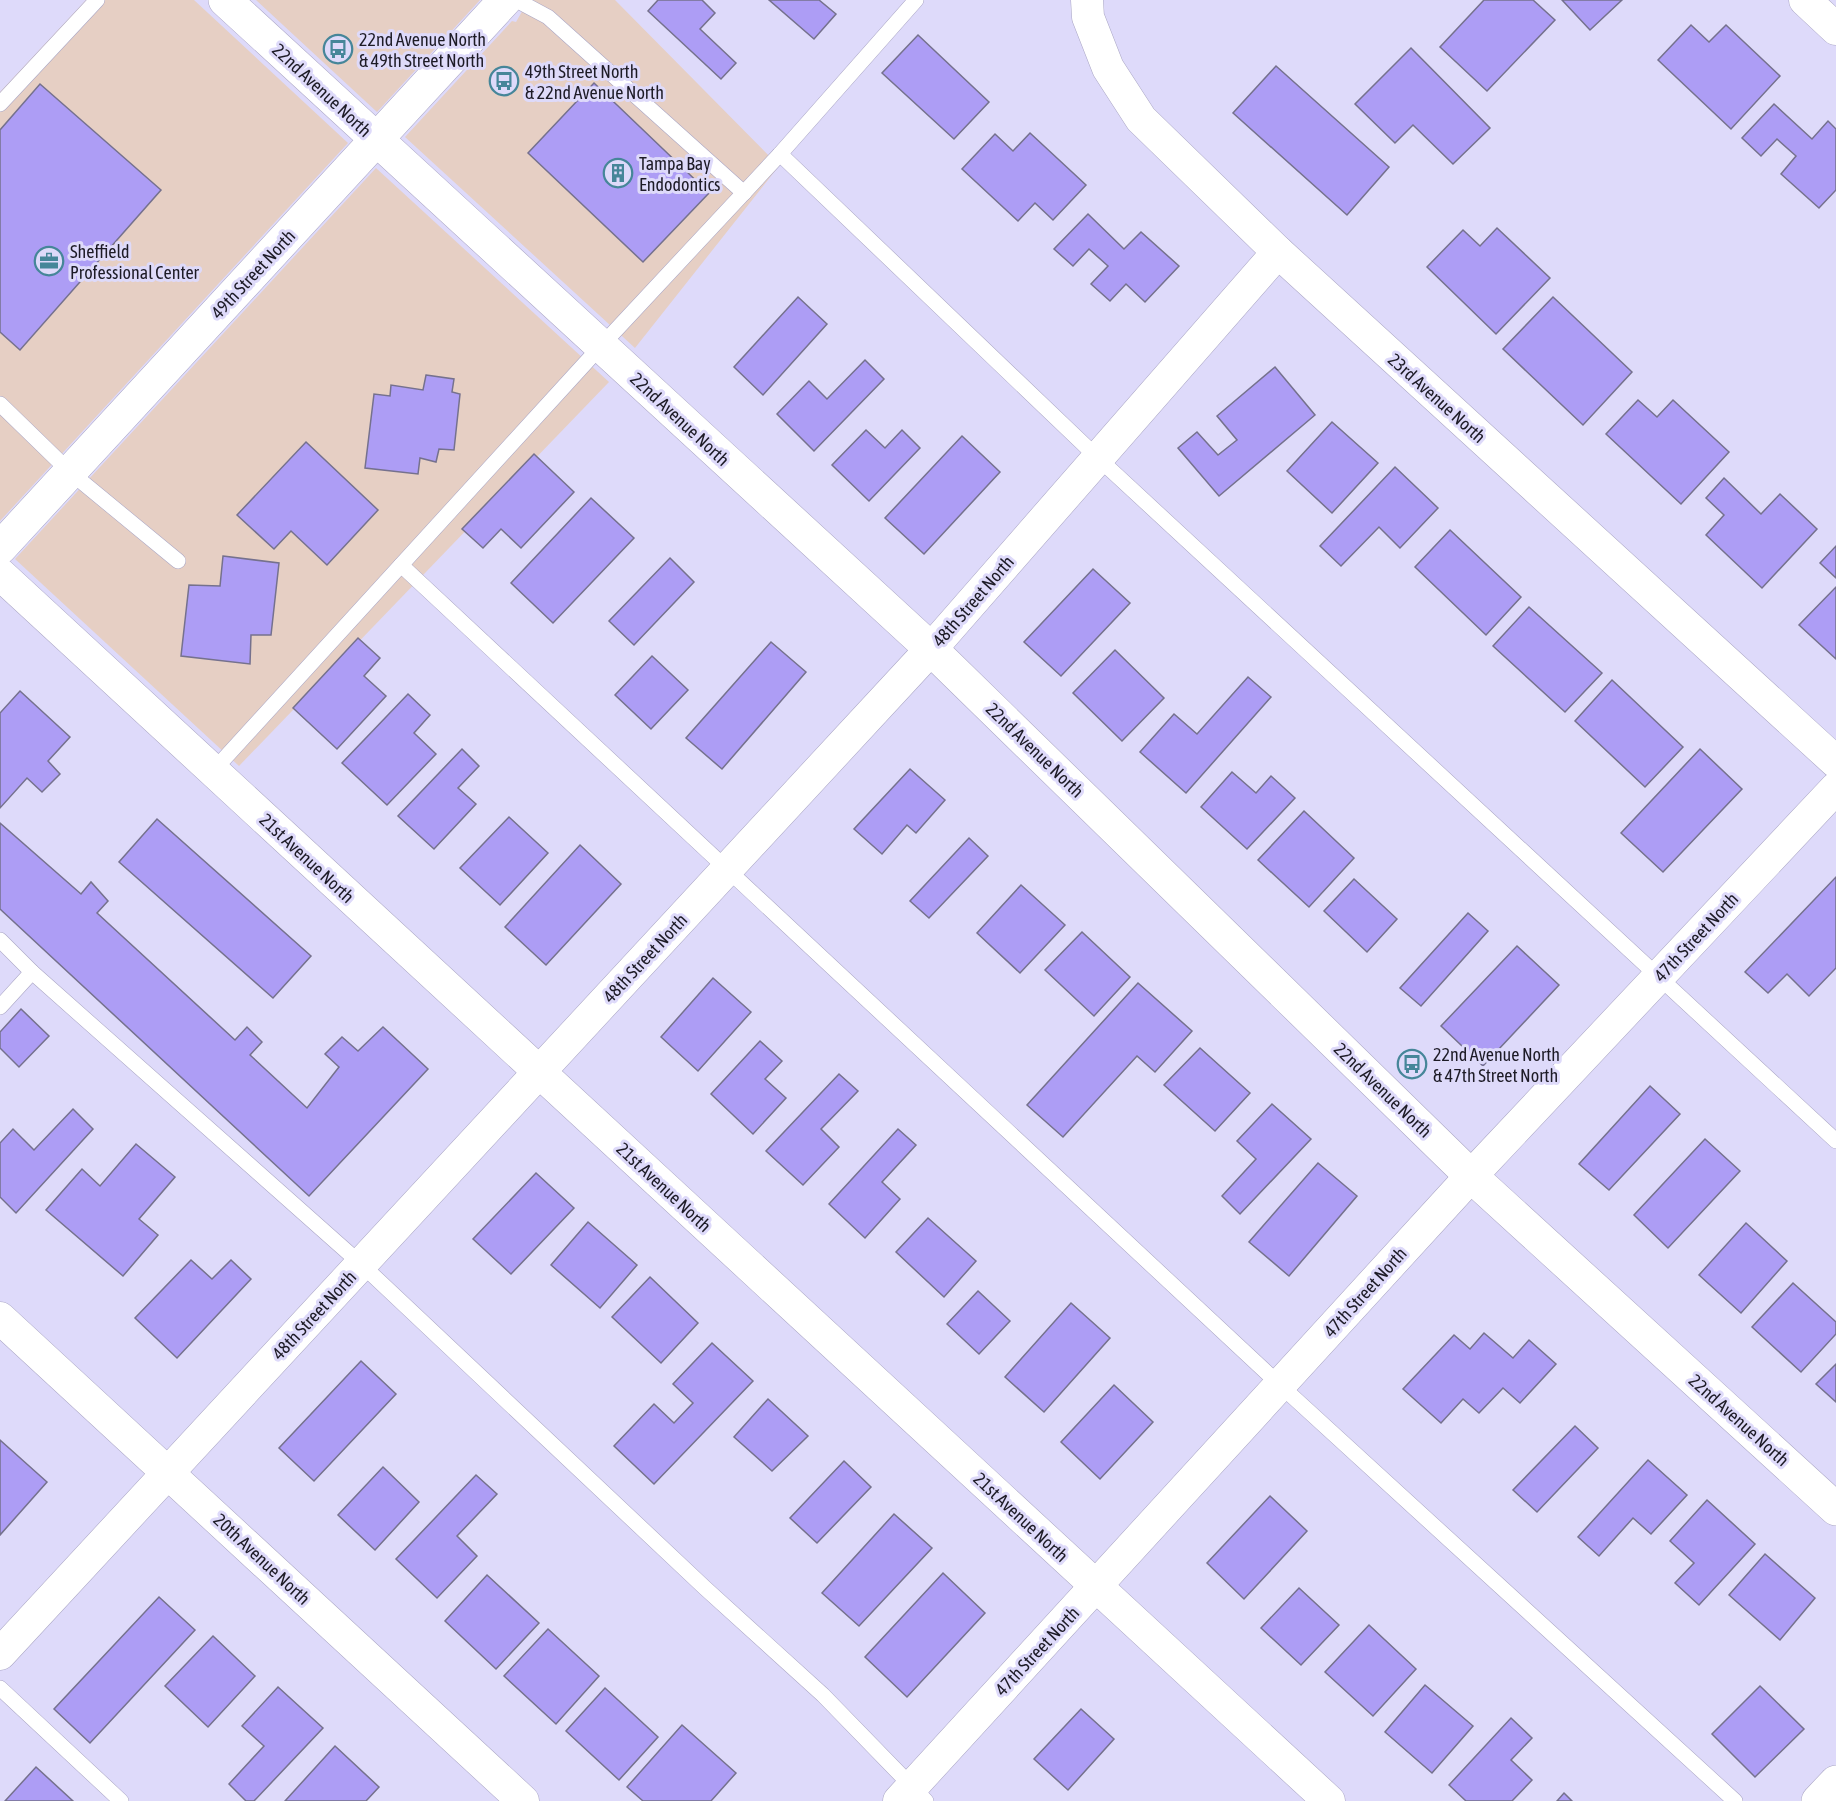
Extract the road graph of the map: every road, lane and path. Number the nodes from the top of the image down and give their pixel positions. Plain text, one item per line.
1 (97, 0) edge
2 (225, 0) edge
3 (505, 0) edge
4 (516, 0) edge
5 (916, 0) edge
6 (1087, 0) edge
7 (1805, 0) edge
8 (1836, 28) edge
9 (0, 104) edge
10 (376, 140) junction
11 (780, 154) junction
12 (744, 193) junction
13 (1278, 252) junction
14 (601, 346) junction
15 (0, 404) edge
16 (1098, 458) junction
17 (70, 472) junction
18 (0, 548) edge
19 (178, 561) dead end
20 (401, 565) junction
21 (0, 574) edge
22 (931, 649) junction
23 (1836, 762) edge
24 (213, 771) junction
25 (1836, 788) edge
26 (727, 869) junction
27 (0, 940) edge
28 (32, 972) junction
29 (1659, 977) junction
30 (0, 1007) edge
31 (540, 1072) junction
32 (1836, 1141) edge
33 (1472, 1176) junction
34 (361, 1264) junction
35 (0, 1318) edge
36 (1280, 1385) junction
37 (168, 1473) junction
38 (1836, 1509) edge
39 (1097, 1587) junction
40 (0, 1654) edge
41 (0, 1688) edge
42 (1836, 1782) edge
43 (912, 1796) edge
44 (121, 1801) edge
45 (523, 1801) edge
46 (1329, 1801) edge
47 (1735, 1801) edge
48 (1818, 1801) edge

1 - 9 lane
2 - 10 main road, 22nd Avenue North
3 - 10 main road, 49th Street North
4 - 12 lane
5 - 11 lane
6 - 13 street, 23rd Avenue North
7 - 8 street
10 - 14 main road, 22nd Avenue North
10 - 17 main road, 49th Street North
11 - 12 lane
11 - 16 lane
12 - 14 lane
13 - 16 street, 48th Street North
13 - 23 street, 23rd Avenue North
14 - 20 lane
14 - 22 main road, 22nd Avenue North
15 - 17 lane
16 - 22 street, 48th Street North
16 - 29 lane
17 - 18 main road, 49th Street North
17 - 19 lane
20 - 24 lane
20 - 26 lane
21 - 24 street, 21st Avenue North
22 - 26 street, 48th Street North
22 - 33 main road, 22nd Avenue North
24 - 31 street, 21st Avenue North
25 - 29 street, 47th Street North
26 - 31 street, 48th Street North
26 - 36 lane
27 - 28 lane
28 - 30 lane
28 - 34 lane
29 - 32 lane
29 - 33 street, 47th Street North
31 - 34 street, 48th Street North
31 - 39 street, 21st Avenue North
33 - 36 street, 47th Street North
33 - 38 main road, 22nd Avenue North
34 - 37 street, 48th Street North
34 - 43 lane
35 - 37 street, 20th Avenue North
36 - 39 street, 47th Street North
36 - 47 lane
37 - 40 street, 48th Street North
37 - 45 street, 20th Avenue North
39 - 43 street, 47th Street North
39 - 46 street, 21st Avenue North
41 - 44 lane
42 - 48 main road

